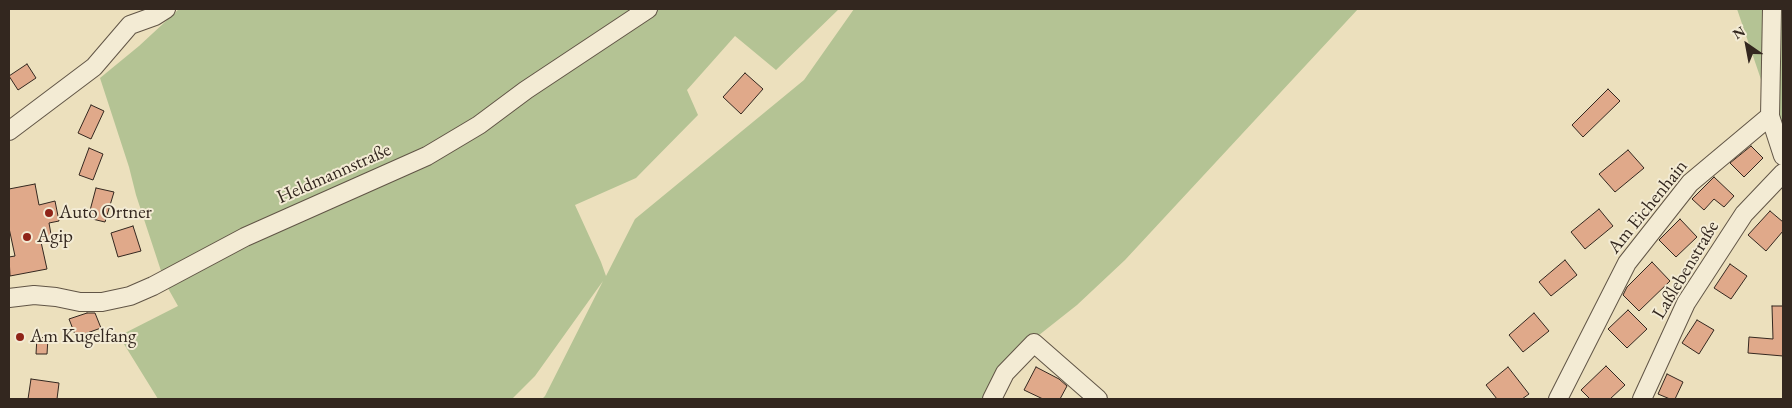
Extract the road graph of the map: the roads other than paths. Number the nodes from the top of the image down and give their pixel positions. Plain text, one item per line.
1 (166, 9) edge
2 (648, 9) edge
3 (1772, 9) edge
4 (132, 17) edge
5 (1770, 116) junction
6 (9, 131) edge
7 (1783, 156) edge
8 (1783, 173) edge
9 (9, 298) edge
10 (992, 399) edge
11 (1098, 399) edge
12 (1558, 399) edge
13 (1642, 399) edge

1 - 4 street
2 - 9 street, Heldmannstraße
3 - 5 street
4 - 6 street
5 - 7 street
5 - 12 street, Am Eichenhain
8 - 13 street, Laßlebenstraße
10 - 11 street

